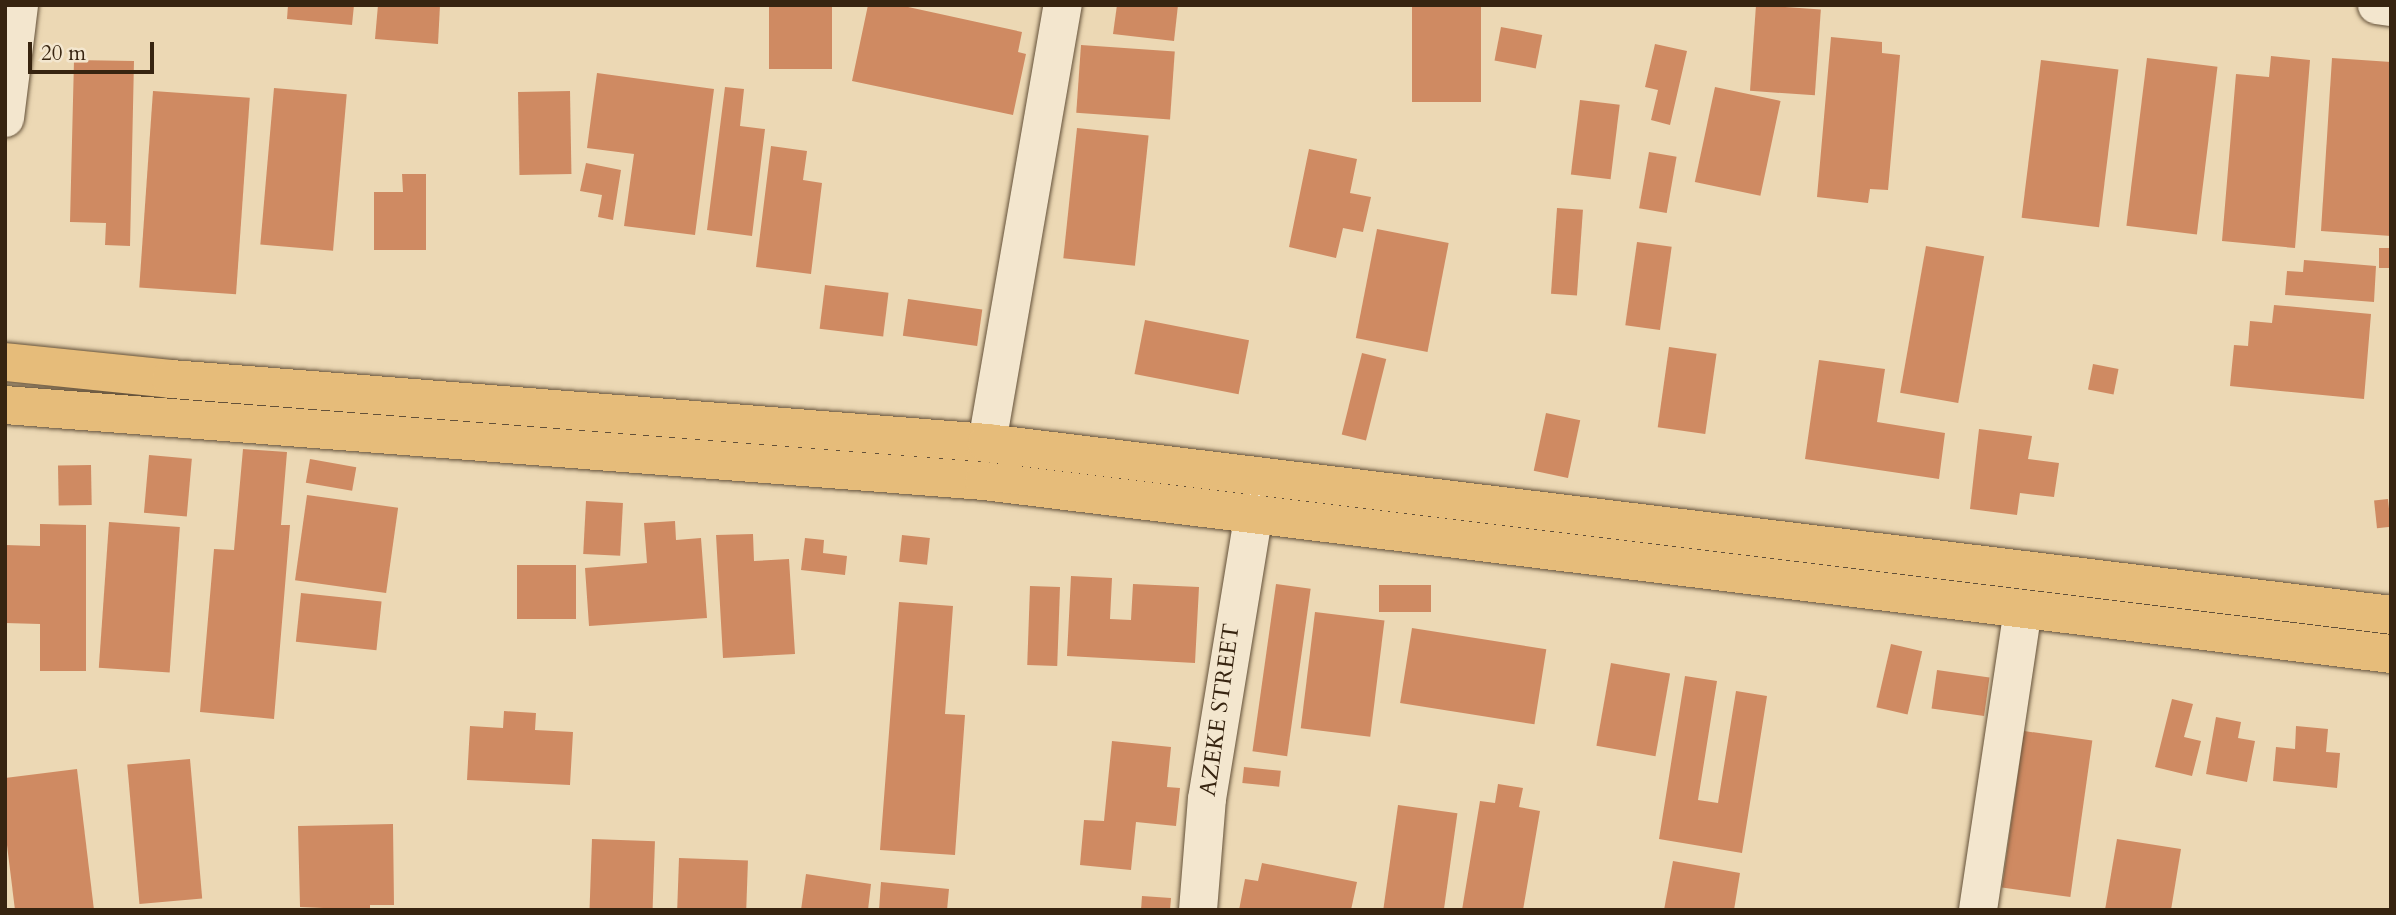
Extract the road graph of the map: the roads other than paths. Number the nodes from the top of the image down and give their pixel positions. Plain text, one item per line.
1 (19, 5) edge
2 (1063, 5) edge
3 (2378, 5) edge
4 (2391, 7) edge
5 (5, 118) edge
6 (5, 362) edge
7 (5, 405) edge
8 (987, 443) junction
9 (1254, 512) junction
10 (2024, 610) junction
11 (2391, 615) edge
12 (2391, 654) edge
13 (1198, 910) edge
14 (1978, 910) edge

1 - 5 street
2 - 8 street
3 - 4 street
6 - 8 main road
7 - 9 main road
8 - 11 main road
9 - 10 main road
9 - 13 street, AZEKE STREET
10 - 12 main road
10 - 14 street

